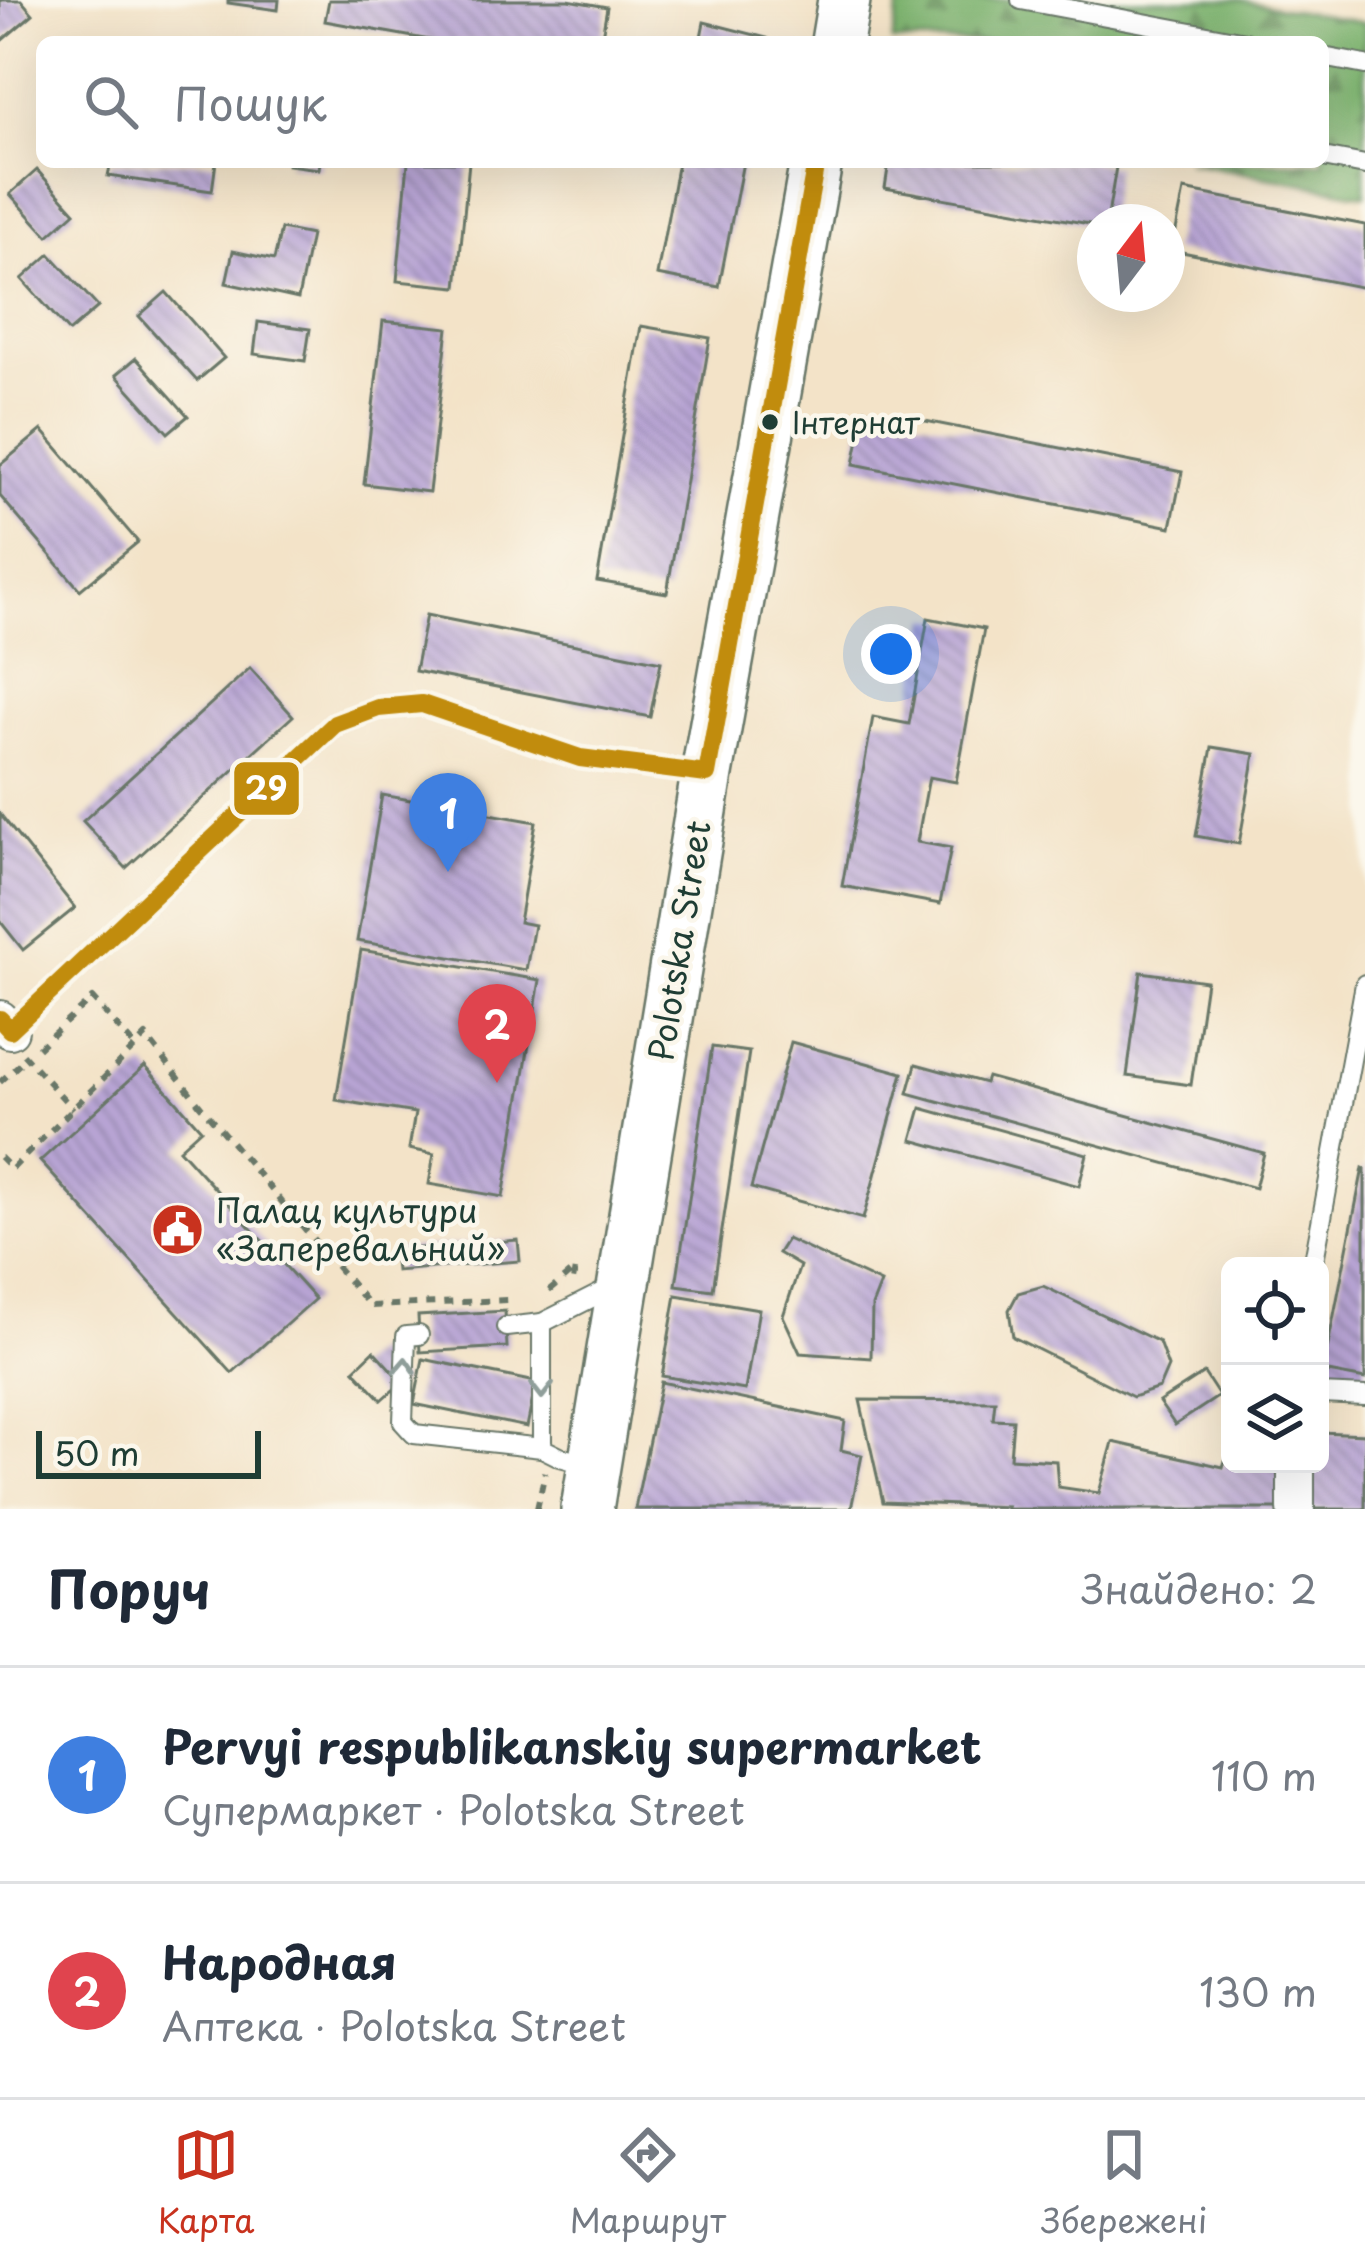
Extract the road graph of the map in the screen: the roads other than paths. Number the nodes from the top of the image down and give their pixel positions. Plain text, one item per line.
1 (842, 0) edge
2 (1021, 0) edge
3 (838, 36) edge
4 (1212, 36) edge
5 (1329, 58) edge
6 (1365, 64) edge
7 (1329, 158) edge
8 (1365, 165) edge
9 (815, 168) edge
10 (707, 774) junction
11 (1365, 984) edge
12 (9, 1036) edge
13 (1315, 1257) edge
14 (624, 1282) junction
15 (542, 1323) junction
16 (506, 1327) dead end
17 (419, 1335) dead end
18 (1329, 1394) edge
19 (1365, 1396) edge
20 (568, 1469) edge
21 (1297, 1473) edge
22 (1296, 1509) edge

1 - 3 main road
2 - 4 lane
5 - 6 lane
7 - 8 lane
9 - 10 main road, Polotska Street
10 - 12 lane
10 - 14 main road, Polotska Street
11 - 13 lane
14 - 15 lane
14 - 20 main road, Polotska Street
15 - 16 lane
15 -> 20 lane
20 -> 17 lane
18 - 19 lane
21 - 22 street

